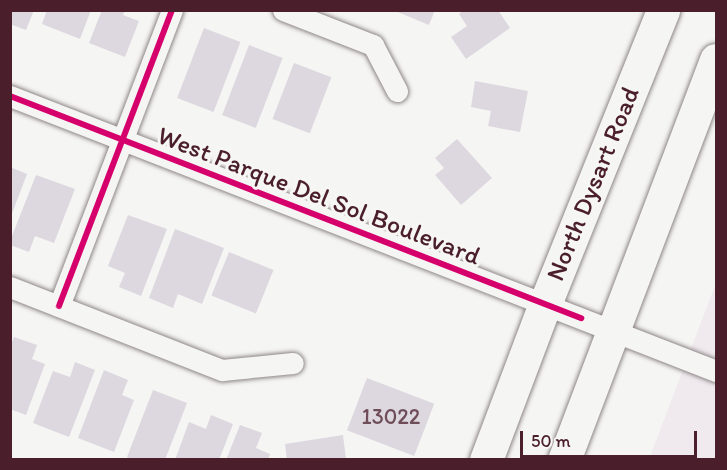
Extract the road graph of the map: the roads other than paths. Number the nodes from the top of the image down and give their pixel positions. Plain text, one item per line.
1 (172, 10) edge
2 (283, 10) edge
3 (663, 10) edge
4 (717, 60) edge
5 (397, 92) dead end
6 (10, 96) edge
7 (122, 141) junction
8 (10, 287) edge
9 (545, 304) junction
10 (59, 306) junction
11 (612, 331) junction
12 (292, 363) dead end
13 (717, 371) edge
14 (486, 459) edge
15 (564, 459) edge

1 - 7 street
2 - 5 street
3 - 9 main road, North Dysart Road
4 - 11 main road
6 - 7 street, West Parque Del Sol Boulevard
7 - 9 street, West Parque Del Sol Boulevard
7 - 10 street
8 - 10 street
9 - 11 street, West Parque Del Sol Boulevard
9 - 14 main road, North Dysart Road
10 - 12 street
11 - 13 street, West Parque Del Sol Boulevard
11 - 15 main road

